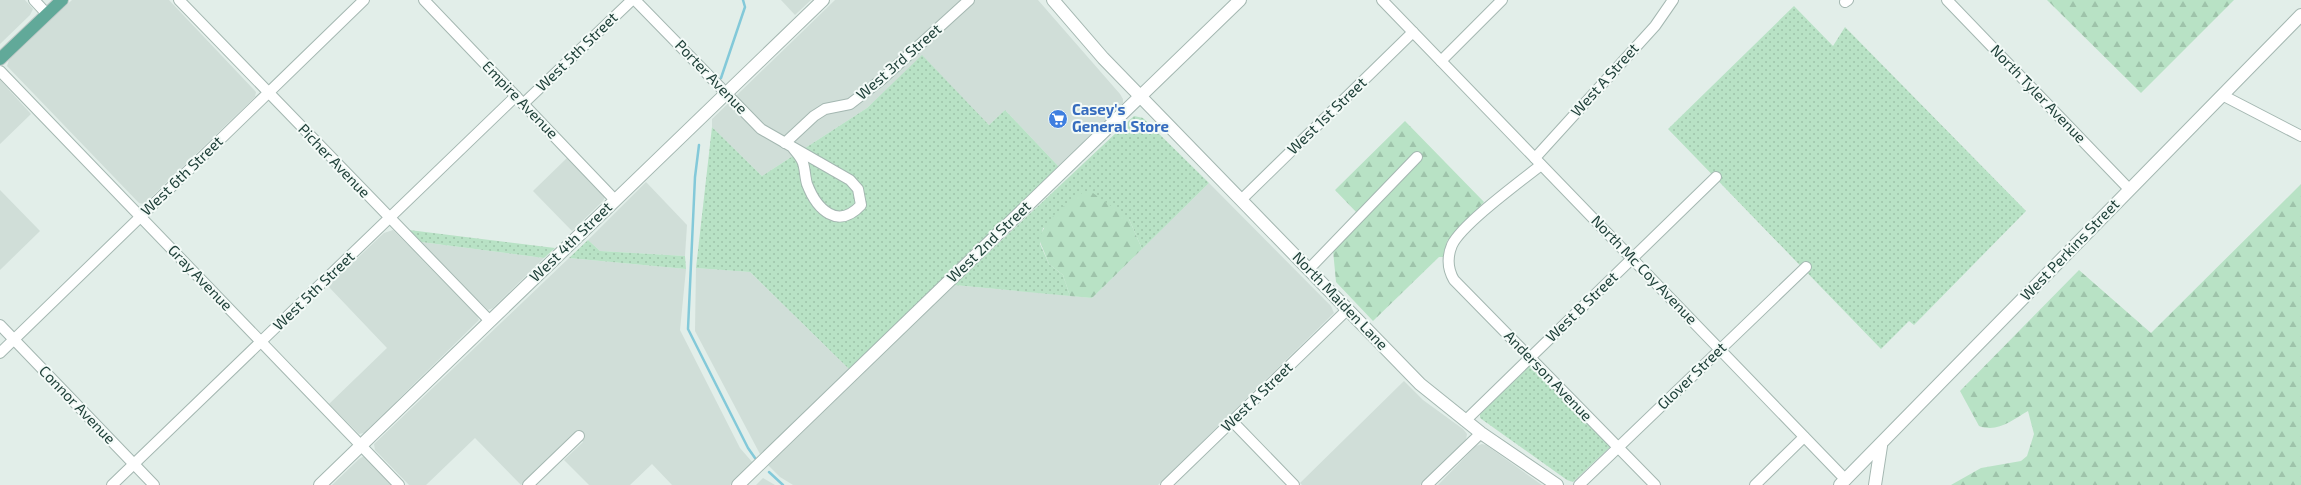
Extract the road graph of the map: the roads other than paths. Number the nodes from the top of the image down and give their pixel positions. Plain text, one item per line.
1 (34, 0) edge
2 (62, 0) edge
3 (179, 0) edge
4 (364, 0) edge
5 (424, 0) edge
6 (632, 0) edge
7 (635, 0) edge
8 (823, 0) edge
9 (969, 0) edge
10 (1053, 0) edge
11 (1240, 0) edge
12 (1382, 0) edge
13 (1502, 0) edge
14 (1672, 0) edge
15 (1947, 0) edge
16 (47, 14) junction
17 (2301, 15) edge
18 (1413, 32) junction
19 (0, 59) edge
20 (1441, 61) junction
21 (0, 71) edge
22 (268, 92) junction
23 (726, 93) junction
24 (2222, 95) junction
25 (516, 96) junction
26 (1140, 96) junction
27 (523, 104) junction
28 (2301, 136) edge
29 (789, 145) junction
30 (1416, 157) dead end
31 (1538, 161) junction
32 (1716, 177) dead end
33 (2129, 188) junction
34 (615, 200) junction
35 (1241, 200) junction
36 (141, 216) junction
37 (389, 218) junction
38 (1632, 259) junction
39 (1448, 264) joint
40 (1806, 267) dead end
41 (1309, 269) junction
42 (1348, 309) junction
43 (490, 322) junction
44 (0, 325) edge
45 (14, 339) junction
46 (261, 342) junction
47 (1720, 349) junction
48 (0, 353) edge
49 (1530, 358) junction
50 (1232, 421) junction
51 (1465, 421) junction
52 (1481, 433) junction
53 (579, 436) dead end
54 (1804, 437) junction
55 (361, 445) junction
56 (1881, 446) junction
57 (1618, 447) junction
58 (134, 463) junction
59 (1843, 482) edge
60 (112, 485) edge
61 (154, 485) edge
62 (320, 485) edge
63 (399, 485) edge
64 (528, 485) edge
65 (738, 485) edge
66 (1166, 485) edge
67 (1294, 485) edge
68 (1428, 485) edge
69 (1557, 485) edge
70 (1579, 485) edge
71 (1655, 485) edge
72 (1755, 485) edge
73 (1875, 485) edge

1 - 16 street
2 - 16 main road
3 - 22 street, Picher Avenue
4 - 22 street, West 6th Street
5 - 25 street, Empire Avenue
6 - 27 street, West 5th Street
7 - 23 street, Porter Avenue
8 - 23 street, West 4th Street
9 - 29 street, West 3rd Street
10 - 26 street, North Maiden Lane
11 - 26 street, West 2nd Street
12 - 18 street, North Mc Coy Avenue
13 - 20 street
14 - 31 street, West A Street
15 - 33 street, North Tyler Avenue
16 - 19 main road
17 - 24 street, West Perkins Street
18 - 20 street, North Mc Coy Avenue
18 - 35 street, West 1st Street
20 - 31 street, North Mc Coy Avenue
21 - 36 street, Gray Avenue
22 - 36 street, West 6th Street
22 - 37 street, Picher Avenue
23 - 29 street, Porter Avenue
23 - 34 street, West 4th Street
24 - 28 street
24 - 33 street, West Perkins Street
25 - 27 street, Empire Avenue
25 - 37 street, West 5th Street
26 - 35 street, North Maiden Lane
26 - 65 street, West 2nd Street
27 - 34 street, Empire Avenue
29 - 29 street, Porter Avenue
30 - 41 street
31 - 38 street, North Mc Coy Avenue
31 - 39 street, West A Street
32 - 38 street, West B Street
33 - 56 street, West Perkins Street
34 - 43 street, West 4th Street
35 - 41 street, North Maiden Lane
36 - 45 street, West 6th Street
36 - 46 street, Gray Avenue
37 - 43 street, Picher Avenue
37 - 46 street, West 5th Street
38 - 47 street, North Mc Coy Avenue
38 - 49 street, West B Street
39 - 49 street, Anderson Avenue
40 - 47 street, Glover Street
41 - 42 street, North Maiden Lane
42 - 50 street, West A Street
42 - 51 street, North Maiden Lane
43 - 55 street, West 4th Street
44 - 45 street, Connor Avenue
45 - 48 street, West 6th Street
45 - 58 street, Connor Avenue
46 - 55 street, Gray Avenue
46 - 58 street, West 5th Street
47 - 54 street, North Mc Coy Avenue
47 - 57 street, Glover Street
49 - 51 street, West B Street
49 - 57 street, Anderson Avenue
50 - 66 street, West A Street
50 - 67 street
51 - 52 street, North Maiden Lane
52 - 68 street
52 - 69 street, North Maiden Lane
53 - 64 street
54 - 59 street, North Mc Coy Avenue
54 - 72 street
55 - 62 street, West 4th Street
55 - 63 street, Gray Avenue
56 - 59 street, West Perkins Street
56 - 73 street
57 - 70 street, Glover Street
57 - 71 street, Anderson Avenue
58 - 60 street, West 5th Street
58 - 61 street, Connor Avenue

